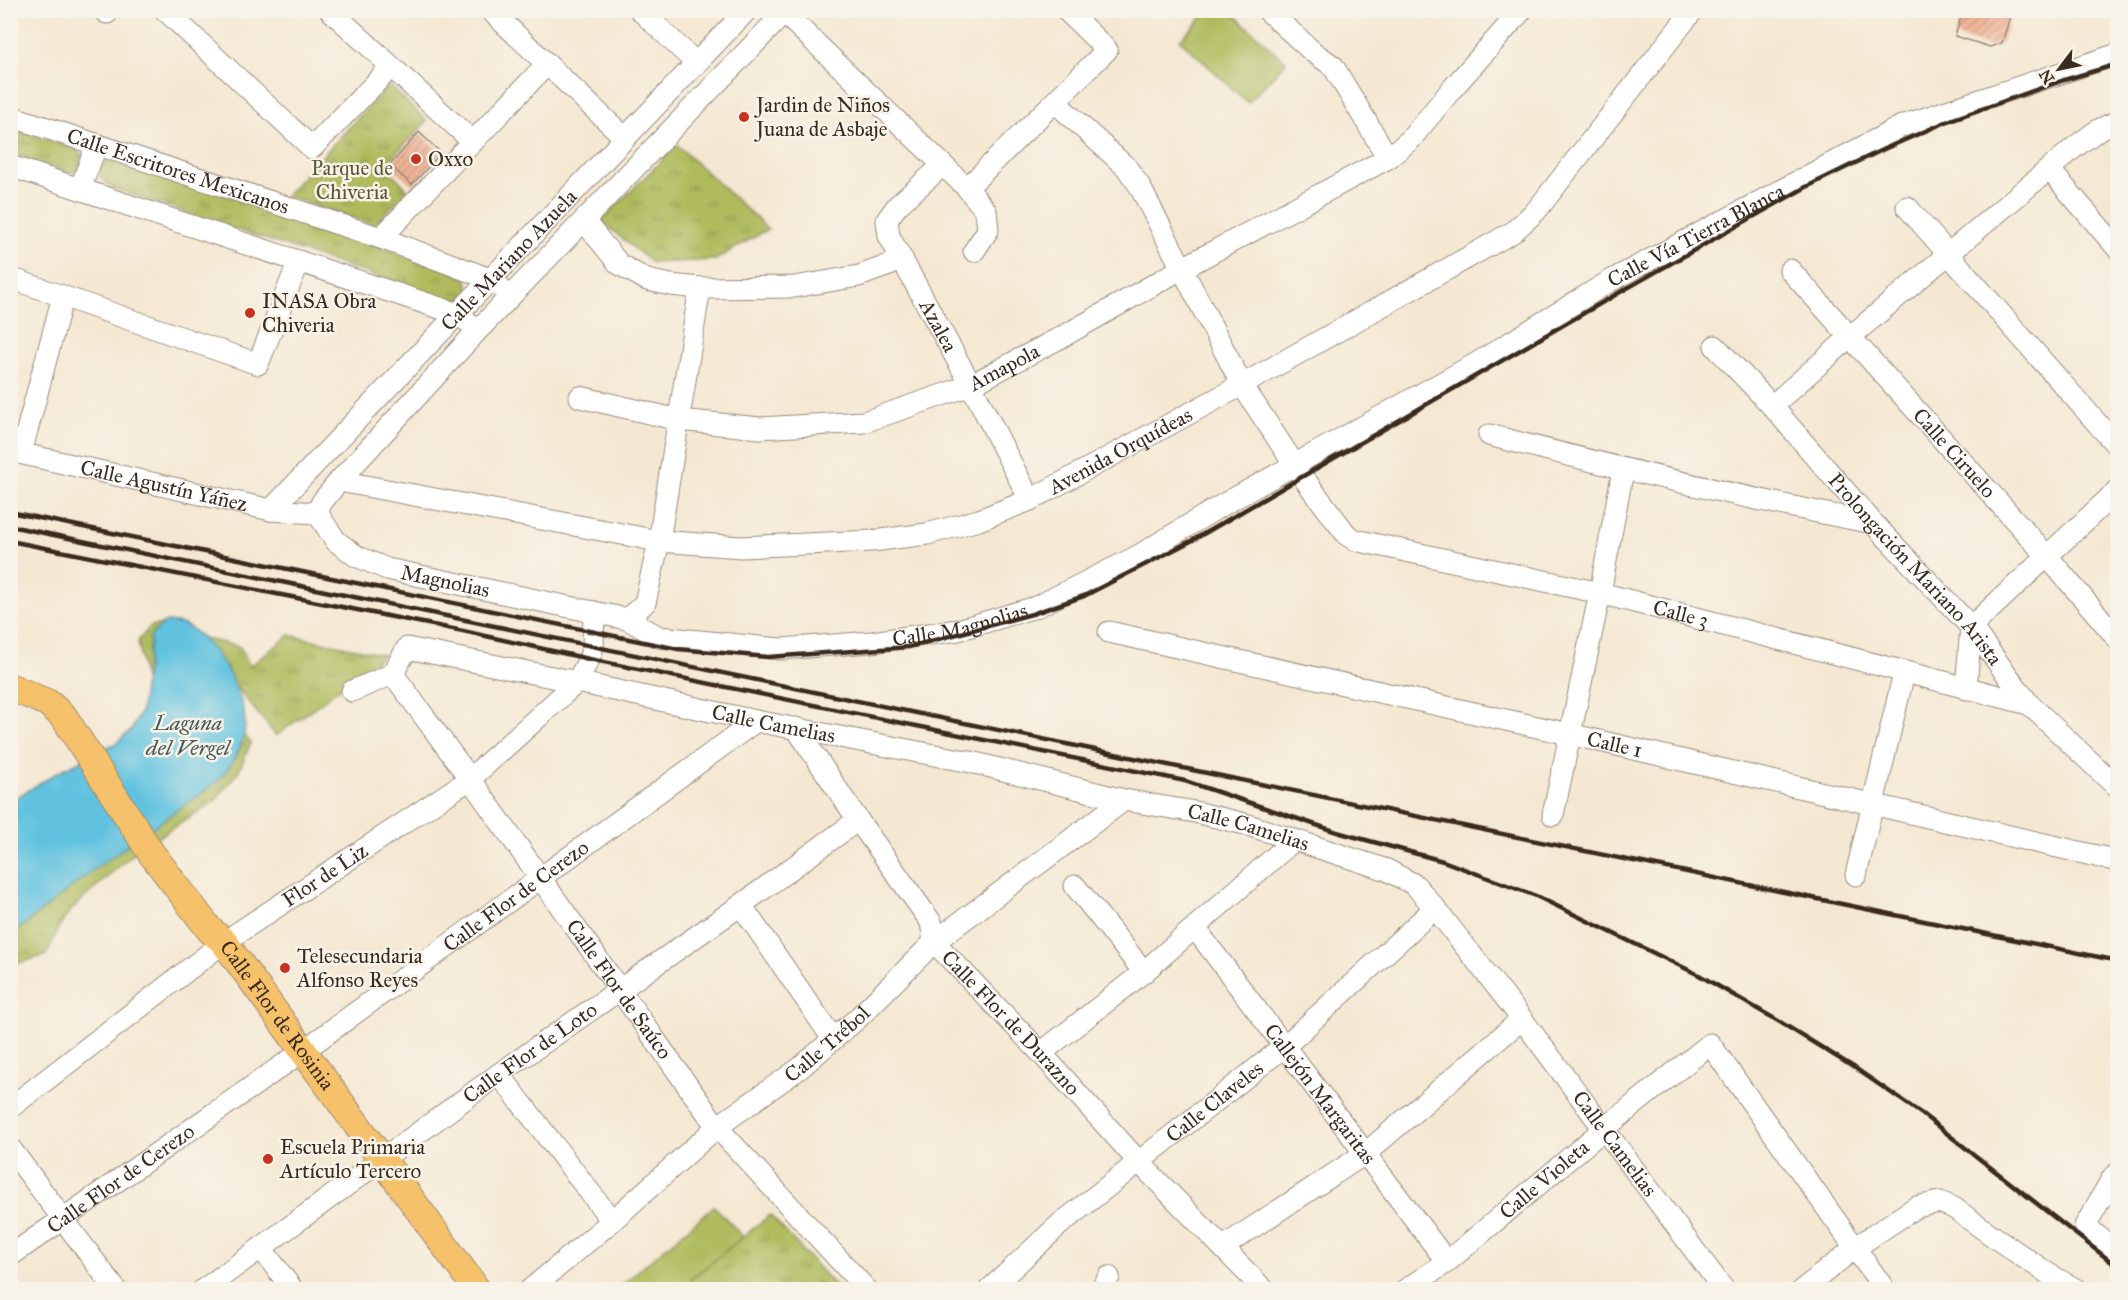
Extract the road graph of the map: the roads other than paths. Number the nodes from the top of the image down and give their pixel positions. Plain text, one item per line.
1 (165, 10) edge
2 (330, 10) edge
3 (490, 10) edge
4 (640, 10) edge
5 (747, 10) edge
6 (1066, 10) edge
7 (1522, 10) edge
8 (1693, 10) edge
9 (1267, 11) edge
10 (784, 12) edge
11 (2118, 54) edge
12 (696, 63) junction
13 (547, 64) junction
14 (391, 67) junction
15 (1055, 102) junction
16 (10, 116) edge
17 (2118, 121) edge
18 (625, 138) junction
19 (473, 142) junction
20 (97, 144) junction
21 (1388, 158) junction
22 (942, 166) junction
23 (11, 169) edge
24 (2049, 169) junction
25 (966, 188) junction
26 (80, 189) junction
27 (1907, 207) dead end
28 (584, 221) junction
29 (381, 238) junction
30 (2118, 249) edge
31 (974, 251) dead end
32 (1948, 253) junction
33 (903, 260) junction
34 (299, 261) junction
35 (1180, 269) junction
36 (1790, 270) dead end
37 (10, 278) edge
38 (490, 279) junction
39 (700, 288) junction
40 (513, 294) junction
41 (63, 296) junction
42 (458, 314) junction
43 (478, 330) junction
44 (1850, 337) junction
45 (1715, 346) dead end
46 (971, 385) junction
47 (1242, 385) junction
48 (580, 397) dead end
49 (1772, 406) junction
50 (679, 420) junction
51 (1489, 435) dead end
52 (2118, 447) edge
53 (16, 452) edge
54 (1296, 466) junction
55 (1623, 470) junction
56 (339, 481) junction
57 (2118, 490) edge
58 (1030, 500) junction
59 (271, 510) junction
60 (316, 513) junction
61 (1873, 523) junction
62 (659, 541) junction
63 (2046, 555) junction
64 (1600, 593) junction
65 (594, 612) junction
66 (627, 620) junction
67 (1971, 627) junction
68 (1109, 632) dead end
69 (2118, 639) edge
70 (1904, 673) junction
71 (393, 674) junction
72 (577, 682) junction
73 (10, 687) edge
74 (1966, 689) junction
75 (352, 691) dead end
76 (2029, 704) junction
77 (756, 720) junction
78 (796, 728) junction
79 (1569, 734) junction
80 (470, 779) junction
81 (2118, 788) edge
82 (1124, 800) junction
83 (1872, 803) junction
84 (1553, 815) dead end
85 (858, 820) junction
86 (1294, 840) junction
87 (2118, 861) edge
88 (1856, 875) dead end
89 (539, 877) junction
90 (1076, 885) dead end
91 (741, 905) junction
92 (1435, 908) junction
93 (1195, 928) junction
94 (224, 942) junction
95 (934, 942) junction
96 (1144, 972) junction
97 (618, 990) junction
98 (1522, 1019) junction
99 (833, 1039) junction
100 (1285, 1046) junction
101 (303, 1051) junction
102 (1041, 1053) junction
103 (499, 1074) junction
104 (10, 1108) edge
105 (717, 1127) junction
106 (1605, 1128) junction
107 (10, 1148) edge
108 (1366, 1153) junction
109 (381, 1159) junction
110 (1138, 1161) junction
111 (2118, 1173) edge
112 (63, 1219) junction
113 (612, 1221) junction
114 (1222, 1247) junction
115 (1856, 1247) junction
116 (261, 1248) junction
117 (2118, 1252) edge
118 (10, 1256) edge
119 (1447, 1262) junction
120 (116, 1290) edge
121 (203, 1290) edge
122 (293, 1290) edge
123 (477, 1290) edge
124 (530, 1290) edge
125 (867, 1290) edge
126 (988, 1290) edge
127 (1264, 1290) edge
128 (1405, 1290) edge
129 (1724, 1290) edge
130 (1802, 1290) edge
131 (1885, 1290) edge
132 (2077, 1290) edge

1 - 14 street
2 - 14 street
3 - 13 street
4 - 12 street
5 - 12 street, Calle Mariano Azuela
6 - 15 street
7 - 21 street, Amapola
8 - 47 street, Avenida Orquídeas
9 - 21 street
10 - 22 street
10 - 28 street, Calle Mariano Azuela
11 - 54 street, Calle Vía Tierra Blanca
12 - 18 street, Calle Mariano Azuela
13 - 18 street
13 - 19 street
14 - 19 street
15 - 25 street
15 - 35 street, Calle 3
16 - 20 street, Calle Escritores Mexicanos
17 - 24 street
18 - 38 street, Calle Mariano Azuela
19 - 29 street
20 - 26 street
20 - 29 street, Calle Escritores Mexicanos
21 - 35 street, Amapola
22 - 25 street
22 - 33 street, Azalea
23 - 26 street
24 - 30 street
24 - 32 street
25 - 31 street
26 - 34 street
27 - 32 street
28 - 39 street
28 - 40 street, Calle Mariano Azuela
29 - 38 street, Calle Escritores Mexicanos
32 - 44 street
32 - 52 street
33 - 39 street
33 - 46 street, Azalea
34 - 41 street
34 - 42 street
35 - 46 street, Amapola
35 - 47 street, Calle 3
36 - 44 street, Calle Ciruelo
37 - 41 street
38 - 40 street, Calle Escritores Mexicanos
38 - 42 street, Calle Mariano Azuela
39 - 50 street
40 - 43 street, Calle Mariano Azuela
41 - 53 street
42 - 43 street
42 - 59 street, Calle Mariano Azuela
43 - 56 street, Calle Mariano Azuela
44 - 49 street
44 - 63 street, Calle Ciruelo
45 - 49 street, Prolongación Mariano Arista
46 - 50 street, Amapola
46 - 58 street, Azalea
47 - 54 street, Calle 3
47 - 58 street, Avenida Orquídeas
48 - 50 street, Amapola
49 - 61 street, Prolongación Mariano Arista
50 - 62 street
51 - 55 street
53 - 59 street, Calle Agustín Yáñez
54 - 64 street, Calle 3
54 - 66 street, Calle Magnolias
55 - 61 street
55 - 64 street
56 - 60 street, Calle Mariano Azuela
56 - 62 street, Avenida Orquídeas
57 - 63 street
58 - 62 street, Avenida Orquídeas
59 - 60 street, Calle Agustín Yáñez
60 - 65 street, Magnolias
61 - 67 street, Prolongación Mariano Arista
62 - 66 street
63 - 67 street
63 - 69 street, Calle Ciruelo
64 - 70 street, Calle 3
64 - 79 street
65 - 66 street, Calle Magnolias
65 - 72 street, Flor de Liz
67 - 74 street
67 - 76 street, Prolongación Mariano Arista
68 - 79 street, Calle 1
70 - 74 street, Calle 3
70 - 83 street
71 - 72 street, Calle Camelias
71 - 75 street
71 - 80 street, Calle Flor de Saúco
72 - 77 street, Calle Camelias
72 - 80 street, Flor de Liz
73 - 94 main road, Calle Flor de Rosinia
74 - 76 street, Calle 3
76 - 81 street, Prolongación Mariano Arista
77 - 78 street, Calle Camelias
77 - 89 street, Calle Flor de Cerezo
78 - 82 street, Calle Camelias
78 - 85 street, Calle Flor de Durazno
79 - 83 street, Calle 1
79 - 84 street
80 - 89 street, Calle Flor de Saúco
80 - 94 street, Flor de Liz
82 - 86 street, Calle Camelias
82 - 95 street, Calle Trébol
83 - 87 street, Calle 1
83 - 88 street
85 - 91 street, Calle Flor de Loto
85 - 95 street, Calle Flor de Durazno
86 - 92 street, Calle Camelias
86 - 93 street
89 - 97 street, Calle Flor de Saúco
89 - 101 street, Calle Flor de Cerezo
90 - 96 street
91 - 97 street, Calle Flor de Loto
91 - 99 street
92 - 98 street, Calle Camelias
92 - 100 street, Calle Claveles
93 - 96 street
93 - 100 street, Callejón Margaritas
94 - 101 main road, Calle Flor de Rosinia
94 - 104 street, Flor de Liz
95 - 99 street, Calle Trébol
95 - 102 street, Calle Flor de Durazno
96 - 102 street
97 - 103 street, Calle Flor de Loto
97 - 105 street, Calle Flor de Saúco
98 - 106 street, Calle Camelias
98 - 108 street
99 - 105 street, Calle Trébol
100 - 108 street, Callejón Margaritas
100 - 110 street, Calle Claveles
101 - 109 main road, Calle Flor de Rosinia
101 - 112 street, Calle Flor de Cerezo
102 - 110 street, Calle Flor de Durazno
103 - 109 street, Calle Flor de Loto
103 - 113 street
105 - 113 street, Calle Trébol
105 - 125 street, Calle Flor de Saúco
106 - 115 street, Calle Violeta
106 - 119 street, Calle Violeta
106 - 129 street, Calle Camelias
107 - 112 street
108 - 114 street
108 - 119 street, Callejón Margaritas
109 - 116 street, Calle Flor de Loto
109 - 123 main road, Calle Flor de Rosinia
110 - 114 street, Calle Flor de Durazno
110 - 126 street, Calle Claveles
111 - 117 street
112 - 118 street, Calle Flor de Cerezo
112 - 120 street
113 - 124 street, Calle Trébol
114 - 127 street, Calle Flor de Durazno
115 - 130 street
115 - 131 street
115 - 132 street
116 - 121 street, Calle Flor de Loto
116 - 122 street
119 - 128 street, Calle Violeta

